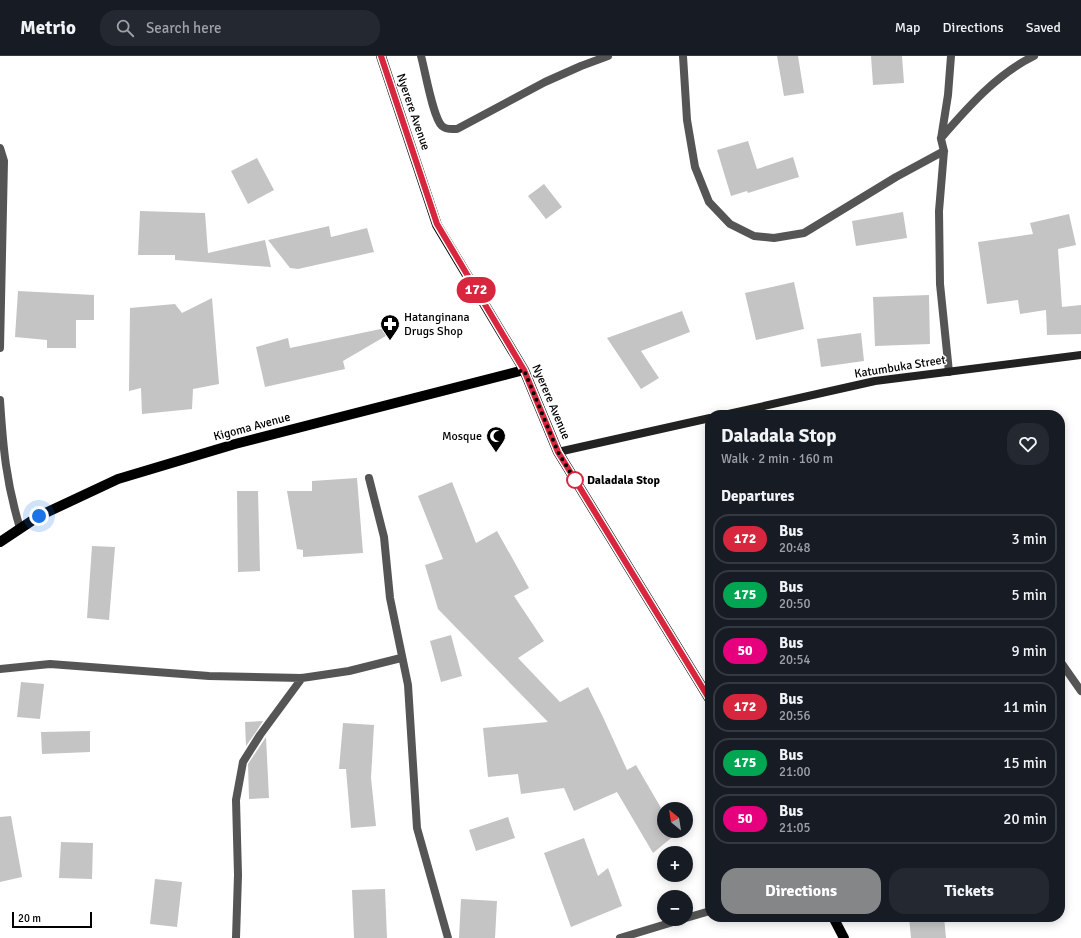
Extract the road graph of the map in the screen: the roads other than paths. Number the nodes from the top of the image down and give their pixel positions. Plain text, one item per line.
1 (381, 56) edge
2 (421, 56) edge
3 (608, 56) edge
4 (683, 56) edge
5 (951, 56) edge
6 (1034, 56) edge
7 (941, 139) junction
8 (0, 148) edge
9 (944, 151) junction
10 (0, 348) edge
11 (1081, 355) edge
12 (524, 370) junction
13 (949, 372) junction
14 (0, 400) edge
15 (746, 410) edge
16 (705, 419) edge
17 (558, 452) junction
18 (369, 478) dead end
19 (20, 528) junction
20 (0, 542) edge
21 (401, 658) junction
22 (1065, 668) edge
23 (0, 669) edge
24 (302, 678) junction
25 (1081, 691) edge
26 (705, 692) edge
27 (705, 912) edge
28 (693, 916) edge
29 (836, 922) edge
30 (661, 926) edge
31 (236, 938) edge
32 (448, 938) edge
33 (624, 938) edge
34 (844, 938) edge

1 - 12 main road, Nyerere Avenue
2 - 3 street
4 - 9 street
5 - 7 street
6 - 7 street
7 - 9 street
8 - 10 street
9 - 13 street
11 - 13 main road, Katumbuka Street
12 - 17 main road, Nyerere Avenue
12 - 19 main road, Kigoma Avenue
13 - 15 main road, Katumbuka Street
14 - 19 street
16 - 17 main road
17 - 26 main road, Nyerere Avenue
18 - 21 street
19 - 20 main road, Kigoma Avenue
21 - 24 street
21 - 32 street
22 - 25 street
23 - 24 street
24 - 31 street
27 - 28 street
29 - 34 main road
30 - 33 street

